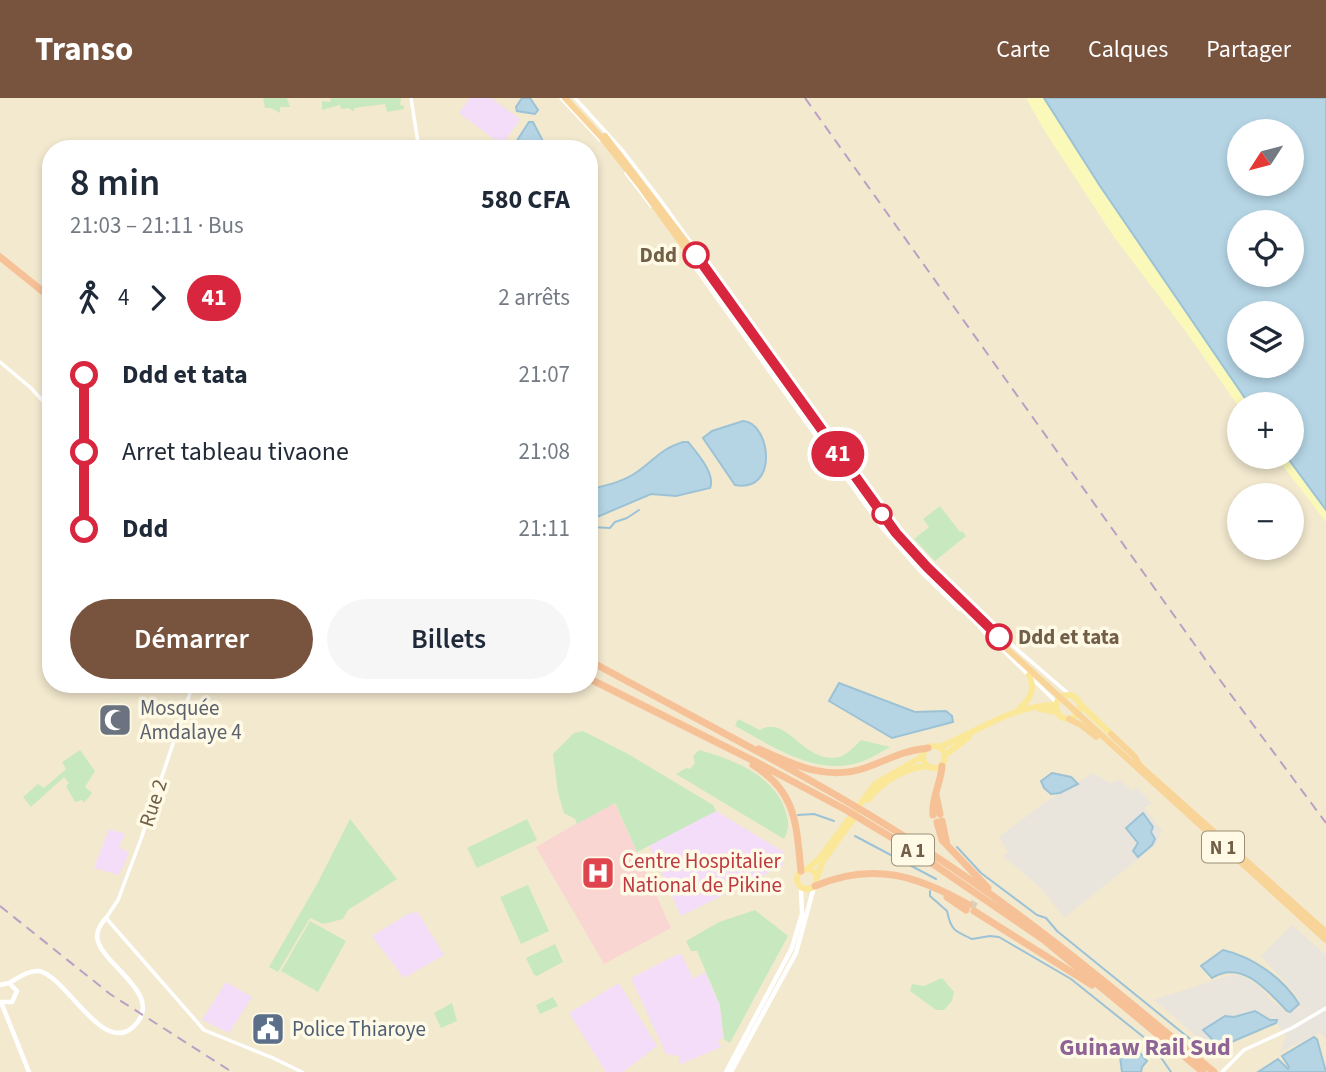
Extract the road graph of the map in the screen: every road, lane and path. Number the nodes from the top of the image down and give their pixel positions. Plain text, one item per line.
1 (411, 98) edge
2 (563, 98) edge
3 (573, 98) edge
4 (418, 140) edge
5 (621, 151) junction
6 (0, 251) edge
7 (0, 257) edge
8 (42, 285) edge
9 (42, 291) edge
10 (0, 362) edge
11 (42, 400) edge
12 (598, 666) edge
13 (1030, 671) junction
14 (598, 683) edge
15 (190, 693) edge
16 (1070, 695) junction
17 (1080, 704) junction
18 (1057, 707) junction
19 (1017, 710) junction
20 (1069, 719) junction
21 (1111, 734) joint
22 (743, 744) junction
23 (939, 747) junction
24 (928, 748) junction
25 (737, 751) junction
26 (945, 755) junction
27 (923, 756) junction
28 (927, 765) junction
29 (942, 766) junction
30 (1139, 768) junction
31 (863, 803) junction
32 (852, 818) junction
33 (804, 870) junction
34 (817, 877) junction
35 (814, 886) junction
36 (801, 888) junction
37 (1003, 903) junction
38 (106, 918) junction
39 (1326, 932) edge
40 (799, 935) junction
41 (1326, 940) edge
42 (22, 976) junction
43 (9, 983) junction
44 (0, 985) edge
45 (15, 987) junction
46 (1, 1002) edge
47 (8, 1003) junction
48 (1326, 1008) edge
49 (1128, 1009) junction
50 (9, 1018) junction
51 (29, 1072) edge
52 (302, 1072) edge
53 (729, 1072) edge
54 (1203, 1072) edge
55 (1214, 1072) edge
56 (1222, 1072) edge

1 - 4 street
2 - 13 highway, N 1
3 - 5 highway, N 1
5 - 13 highway, N 1
5 - 16 street
6 - 8 highway
7 - 9 highway
10 - 11 street
12 - 22 highway, A 1
13 - 18 street
13 - 19 main road
13 - 30 highway, N 1
14 - 25 highway, A 1
15 - 38 street, Rue 2
16 - 17 main road
16 - 18 main road
17 - 20 main road
17 - 21 main road
18 - 19 main road
18 - 20 main road
18 - 26 main road
19 - 23 main road
20 - 30 highway
21 - 30 highway
22 - 24 highway
22 - 37 highway, A 1
23 - 24 main road
23 - 26 main road
24 - 27 main road
25 - 33 highway
25 - 49 highway, A 1
26 - 29 main road
27 - 28 main road
27 - 31 main road
28 - 29 main road
28 - 31 main road
29 - 37 highway
30 - 39 highway, N 1
30 - 41 highway, N 1
31 - 32 main road
32 - 33 main road
32 - 34 main road
33 - 34 main road
33 - 36 main road
34 - 35 main road
35 - 36 main road
35 - 40 main road
35 - 49 highway
36 - 40 main road
37 - 55 highway, A 1
38 - 42 main road
38 - 52 street
40 - 53 main road
42 - 43 main road
42 - 45 main road
43 - 44 main road
43 - 45 main road
45 - 47 main road
46 - 47 main road
46 - 50 main road
47 - 50 main road
48 - 56 street
49 - 54 highway, A 1
50 - 51 main road

